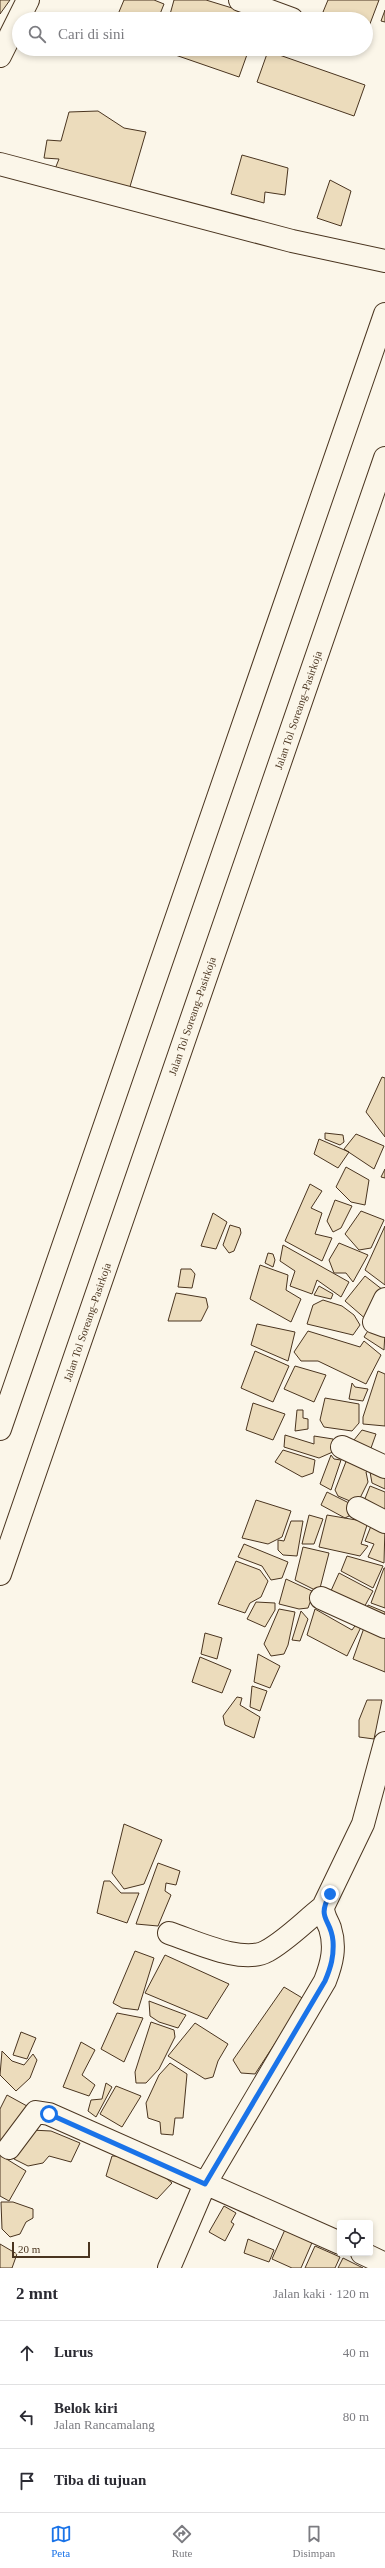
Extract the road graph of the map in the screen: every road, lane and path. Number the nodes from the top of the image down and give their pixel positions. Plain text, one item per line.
1 (28, 0) edge
2 (240, 0) edge
3 (22, 12) edge
4 (273, 12) edge
5 (12, 32) edge
6 (0, 56) edge
7 (0, 164) edge
8 (385, 261) edge
9 (385, 314) edge
10 (385, 458) edge
11 (385, 1298) edge
12 (385, 1326) edge
13 (0, 1429) edge
14 (342, 1447) dead end
15 (385, 1467) edge
16 (358, 1508) dead end
17 (385, 1522) edge
18 (0, 1574) edge
19 (321, 1598) dead end
20 (385, 1627) edge
21 (385, 1743) edge
22 (326, 1917) junction
23 (169, 1933) dead end
24 (9, 2148) dead end
25 (205, 2184) junction
26 (337, 2242) edge
27 (368, 2256) edge
28 (385, 2264) edge
29 (169, 2268) edge

1 - 3 main road
2 - 4 main road
5 - 6 main road
7 - 8 main road
9 - 13 main road
10 - 18 main road, Jalan Tol Soreang–Pasirkoja
11 - 12 main road
14 - 15 main road
16 - 17 main road
19 - 20 main road
21 - 22 main road
22 - 23 main road
22 - 25 main road
24 - 25 main road
25 - 26 main road
25 - 29 main road
27 - 28 main road

